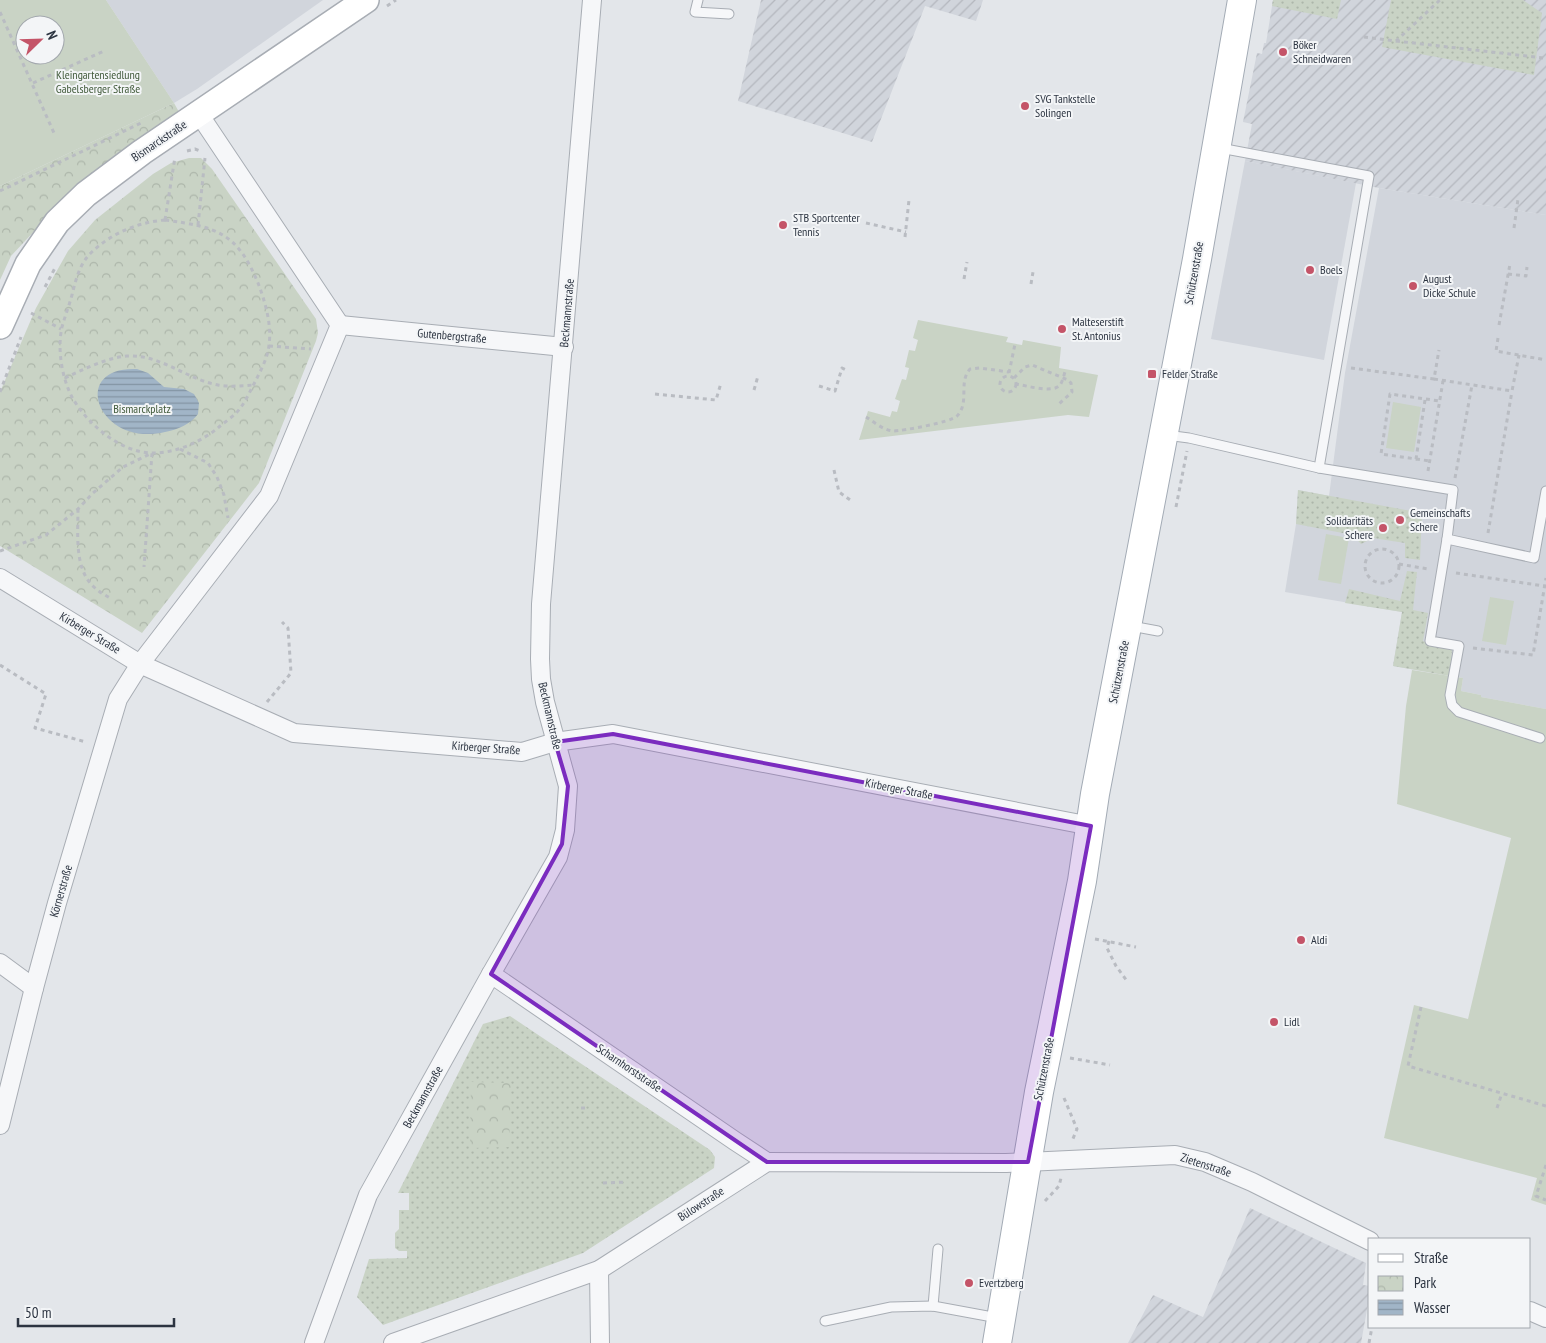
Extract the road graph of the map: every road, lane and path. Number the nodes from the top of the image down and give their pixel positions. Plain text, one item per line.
1 (366, 0) edge
2 (592, 0) edge
3 (698, 0) edge
4 (1242, 0) edge
5 (1440, 0) edge
6 (0, 12) edge
7 (730, 14) dead end
8 (1364, 37) dead end
9 (1396, 41) junction
10 (104, 51) dead end
11 (1544, 58) dead end
12 (33, 83) junction
13 (199, 114) junction
14 (144, 121) dead end
15 (54, 133) dead end
16 (1216, 147) junction
17 (176, 155) junction
18 (169, 158) dead end
19 (0, 191) edge
20 (1518, 199) dead end
21 (909, 200) dead end
22 (165, 220) junction
23 (866, 223) dead end
24 (198, 225) junction
25 (1514, 228) dead end
26 (906, 232) junction
27 (905, 237) dead end
28 (967, 262) dead end
29 (58, 264) dead end
30 (1510, 264) dead end
31 (1527, 267) dead end
32 (1033, 272) dead end
33 (1508, 274) junction
34 (964, 279) dead end
35 (1031, 284) dead end
36 (44, 288) dead end
37 (35, 304) dead end
38 (31, 313) junction
39 (27, 322) dead end
40 (340, 325) junction
41 (1499, 325) dead end
42 (12, 328) edge
43 (61, 329) junction
44 (1498, 338) dead end
45 (1015, 344) dead end
46 (269, 346) junction
47 (564, 346) junction
48 (1439, 350) dead end
49 (329, 351) junction
50 (1519, 355) junction
51 (1546, 360) edge
52 (1335, 366) junction
53 (1066, 369) dead end
54 (848, 371) dead end
55 (1009, 374) junction
56 (758, 376) dead end
57 (65, 378) junction
58 (1014, 378) junction
59 (1062, 379) junction
60 (1434, 379) junction
61 (1443, 381) junction
62 (721, 383) dead end
63 (1015, 384) junction
64 (253, 385) junction
65 (1472, 385) junction
66 (819, 386) dead end
67 (754, 390) dead end
68 (1512, 391) junction
69 (0, 392) edge
70 (655, 394) dead end
71 (1425, 400) junction
72 (1440, 401) junction
73 (1059, 404) dead end
74 (866, 417) dead end
75 (1163, 434) junction
76 (180, 448) junction
77 (152, 453) junction
78 (1416, 459) junction
79 (1430, 461) junction
80 (1318, 468) junction
81 (834, 470) dead end
82 (1426, 484) junction
83 (1453, 490) junction
84 (1546, 491) edge
85 (853, 502) dead end
86 (78, 509) junction
87 (236, 539) junction
88 (1447, 539) junction
89 (1486, 547) junction
90 (0, 551) edge
91 (1399, 564) junction
92 (144, 567) dead end
93 (1441, 571) junction
94 (0, 578) edge
95 (1546, 578) edge
96 (1544, 586) junction
97 (110, 598) dead end
98 (282, 622) dead end
99 (1128, 625) junction
100 (1158, 631) dead end
101 (1459, 646) junction
102 (140, 664) junction
103 (0, 665) edge
104 (256, 716) junction
105 (1540, 738) dead end
106 (555, 742) junction
107 (104, 747) junction
108 (1091, 826) junction
109 (1092, 939) dead end
110 (1109, 942) junction
111 (1136, 947) dead end
112 (0, 963) edge
113 (491, 974) junction
114 (1127, 981) dead end
115 (34, 988) junction
116 (1421, 1006) dead end
117 (1070, 1058) dead end
118 (1110, 1065) dead end
119 (1502, 1093) junction
120 (1546, 1106) edge
121 (581, 1108) dead end
122 (589, 1108) dead end
123 (1497, 1108) dead end
124 (0, 1125) edge
125 (767, 1162) junction
126 (1028, 1162) junction
127 (1546, 1165) edge
128 (627, 1182) dead end
129 (602, 1183) dead end
130 (1546, 1200) edge
131 (1368, 1239) edge
132 (938, 1249) dead end
133 (599, 1270) junction
134 (933, 1306) junction
135 (1531, 1311) edge
136 (1546, 1318) edge
137 (825, 1321) dead end
138 (1372, 1328) edge
139 (999, 1331) edge
140 (314, 1343) edge
141 (393, 1343) edge
142 (600, 1343) edge
143 (1369, 1343) edge

1 - 13 main road, Bismarckstraße
2 - 47 street, Beckmannstraße
3 - 7 lane
4 - 16 main road, Schützenstraße
5 - 9 path
6 - 12 path
8 - 9 path
9 - 11 path
10 - 12 path
12 - 15 path
13 - 40 street
13 - 42 main road, Bismarckstraße
14 - 19 path
16 - 52 lane
16 - 75 main road, Schützenstraße
17 - 18 path
17 - 22 path
17 - 24 path
20 - 25 path
21 - 26 path
22 - 24 path
22 - 43 path
23 - 26 path
24 - 46 path
26 - 27 path
28 - 34 path
29 - 36 path
30 - 33 path
31 - 33 path
32 - 35 path
33 - 41 path
37 - 38 path
38 - 39 path
38 - 43 path
40 - 47 street, Gutenbergstraße
40 - 49 street
42 - 69 path
43 - 57 path
44 - 50 path
45 - 55 path
46 - 49 path
46 - 64 path
47 - 106 street, Beckmannstraße
48 - 60 path
49 - 87 street
50 - 51 path
50 - 68 path
52 - 60 path
52 - 80 lane
53 - 59 path
54 - 66 path
55 - 58 path
55 - 63 path
55 - 74 path
56 - 67 path
57 - 64 path
57 - 77 path
58 - 59 path
58 - 63 path
59 - 63 path
59 - 73 path
60 - 61 path
61 - 65 path
61 - 72 path
62 - 70 path
64 - 76 path
65 - 68 path
65 - 83 path
68 - 89 path
71 - 72 path
71 - 78 path
71 - 78 path
72 - 79 path
75 - 80 lane
75 - 99 main road, Schützenstraße
76 - 77 path
76 - 87 path
77 - 86 path
77 - 92 path
78 - 79 path
79 - 82 path
80 - 82 lane
81 - 85 path
82 - 83 lane
83 - 88 lane
84 - 89 lane
86 - 90 path
86 - 97 path
87 - 102 street
88 - 89 lane
88 - 93 lane
91 - 91 path
91 - 93 path
93 - 96 path
93 - 101 lane
94 - 102 street, Kirberger Straße
95 - 96 path
96 - 101 path
98 - 104 path
99 - 100 lane
99 - 108 main road, Schützenstraße
101 - 105 lane
102 - 104 street, Kirberger Straße
102 - 107 street, Körnerstraße
103 - 107 path
104 - 106 street, Kirberger Straße
106 - 108 street, Kirberger Straße
106 - 113 street, Beckmannstraße
107 - 115 street, Körnerstraße
108 - 126 main road, Schützenstraße
109 - 110 path
110 - 111 path
110 - 114 path
112 - 115 street
113 - 125 street, Scharnhorststraße
113 - 140 street, Beckmannstraße
115 - 124 street, Körnerstraße
116 - 119 path
117 - 118 path
119 - 120 path
119 - 123 path
121 - 122 path
125 - 126 street
125 - 133 street, Bülowstraße
126 - 131 street, Zietenstraße
126 - 139 main road, Schützenstraße
127 - 130 path
128 - 129 path
132 - 134 lane
133 - 141 street, Bülowstraße
133 - 142 street
134 - 137 lane
134 - 139 lane
135 - 136 street
138 - 143 path

